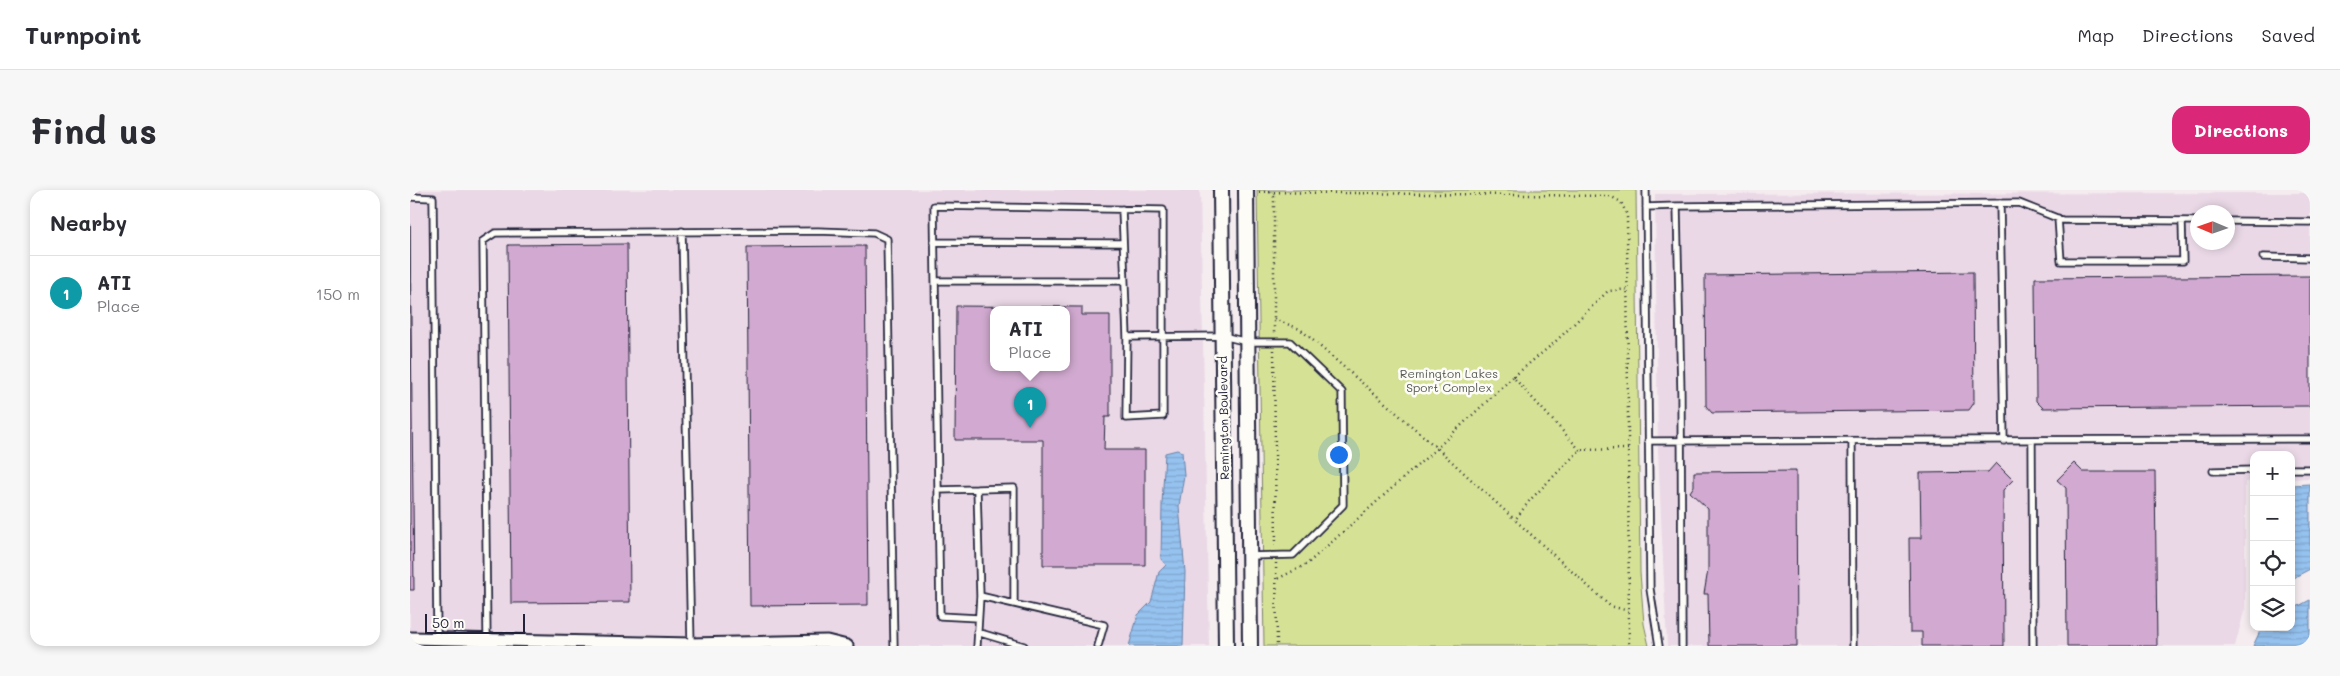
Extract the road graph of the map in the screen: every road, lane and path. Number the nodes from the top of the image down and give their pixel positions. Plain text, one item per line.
1 (1221, 190) edge
2 (1646, 190) edge
3 (1250, 191) edge
4 (1271, 192) junction
5 (410, 198) edge
6 (2000, 204) junction
7 (1677, 206) junction
8 (1646, 207) junction
9 (1122, 209) junction
10 (2058, 218) junction
11 (2182, 221) junction
12 (2190, 221) edge
13 (2235, 221) edge
14 (2310, 222) edge
15 (682, 232) junction
16 (934, 242) junction
17 (1123, 243) junction
18 (2263, 258) dead end
19 (2310, 258) edge
20 (935, 281) junction
21 (1124, 281) junction
22 (1628, 289) junction
23 (1274, 319) junction
24 (1223, 336) junction
25 (1127, 337) junction
26 (1164, 338) junction
27 (1247, 342) junction
28 (1274, 342) junction
29 (1513, 377) junction
30 (2310, 440) edge
31 (1648, 441) junction
32 (1681, 441) junction
33 (1852, 441) junction
34 (2004, 441) junction
35 (2032, 441) junction
36 (1437, 448) junction
37 (1628, 449) junction
38 (1580, 450) junction
39 (2310, 469) edge
40 (2250, 470) edge
41 (2295, 470) edge
42 (2213, 471) dead end
43 (977, 489) junction
44 (938, 490) junction
45 (1515, 520) junction
46 (1276, 555) junction
47 (1249, 556) junction
48 (1278, 579) junction
49 (980, 596) junction
50 (1014, 604) junction
51 (1629, 611) junction
52 (978, 618) junction
53 (977, 632) junction
54 (410, 638) edge
55 (437, 638) junction
56 (488, 639) junction
57 (468, 642) edge
58 (691, 644) junction
59 (847, 646) edge
60 (894, 646) edge
61 (976, 646) edge
62 (1024, 646) edge
63 (1098, 646) edge
64 (1226, 646) edge
65 (1250, 646) edge
66 (1277, 646) edge
67 (1629, 646) edge
68 (1659, 646) edge
69 (1682, 646) edge
70 (1853, 646) edge
71 (2034, 646) edge

1 - 24 street, Remington Boulevard
2 - 8 lane
3 - 4 path
3 - 27 street, Remington Boulevard
4 - 22 path
4 - 23 path
5 - 55 lane
6 - 7 lane
6 - 10 lane
6 - 34 lane
7 - 8 lane
7 - 32 lane
8 - 31 lane
9 - 16 lane
9 - 17 lane
9 - 26 lane
10 - 11 lane
10 - 11 lane
11 - 12 lane
13 - 14 lane
15 - 56 lane
15 - 58 lane
15 - 60 lane
16 - 17 lane
16 - 20 lane
17 - 21 lane
18 - 19 lane
20 - 21 lane
20 - 44 lane
21 - 25 lane
22 - 29 path
22 - 37 path
23 - 28 path
23 - 36 path
24 - 26 lane
24 - 27 lane
24 - 64 street, Remington Boulevard
25 - 26 lane
25 - 26 lane
27 - 28 lane
27 - 47 street, Remington Boulevard
28 - 46 path
28 - 46 lane
29 - 36 path
29 - 38 path
30 - 35 lane
31 - 32 lane
31 - 68 lane
32 - 33 lane
32 - 69 lane
33 - 34 lane
33 - 70 lane
34 - 35 lane
35 - 71 lane
36 - 45 path
36 - 48 path
37 - 38 path
37 - 51 path
38 - 45 path
39 - 41 lane
40 - 42 lane
43 - 44 lane
43 - 49 lane
43 - 50 lane
44 - 52 lane
45 - 51 path
46 - 47 lane
46 - 48 path
47 - 65 street, Remington Boulevard
48 - 66 path
49 - 50 lane
49 - 52 lane
50 - 63 lane
51 - 67 path
52 - 53 lane
53 - 61 lane
53 - 62 lane
54 - 55 street
55 - 57 street
56 - 57 street
56 - 58 street
58 - 59 street

